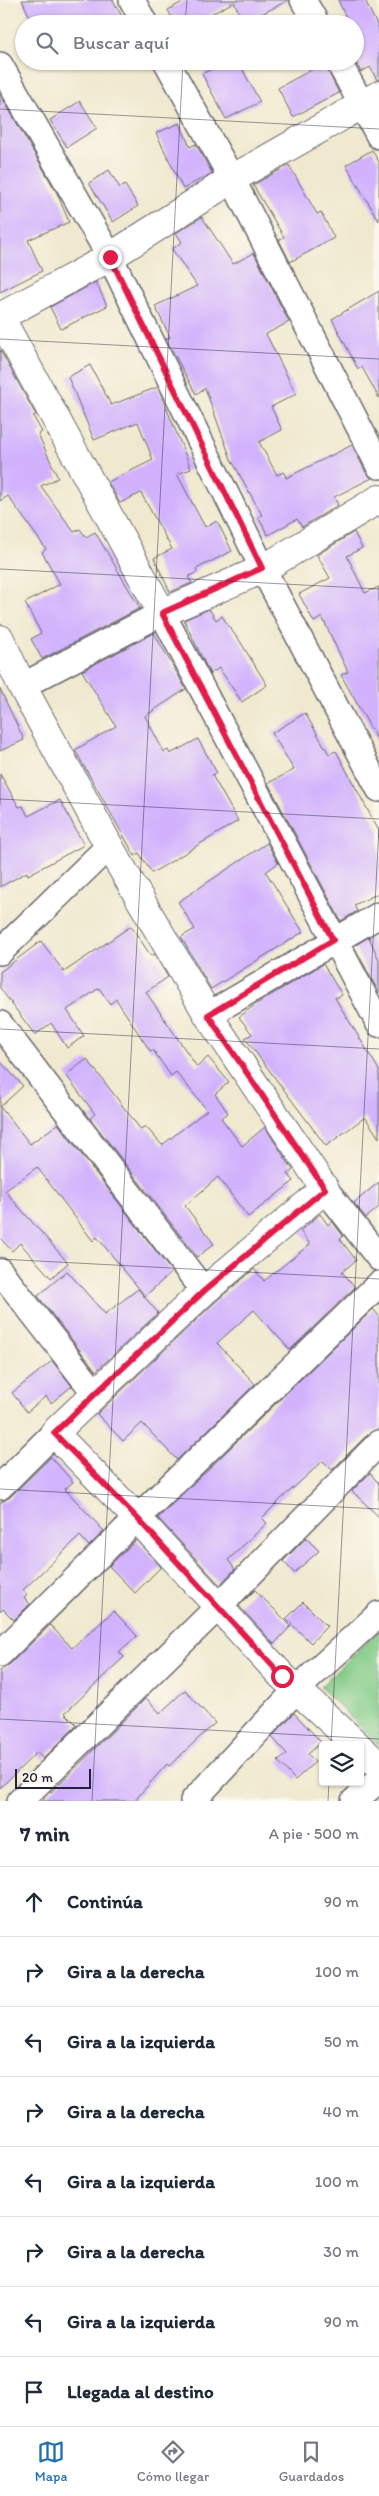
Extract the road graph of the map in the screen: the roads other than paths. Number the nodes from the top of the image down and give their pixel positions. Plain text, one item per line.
1 (132, 0) edge
2 (303, 0) edge
3 (140, 15) edge
4 (311, 15) edge
5 (0, 66) edge
6 (171, 70) edge
7 (345, 70) edge
8 (370, 100) edge
9 (379, 136) edge
10 (232, 179) junction
11 (110, 257) junction
12 (0, 317) edge
13 (379, 466) edge
14 (379, 499) edge
15 (262, 568) junction
16 (162, 613) junction
17 (0, 639) edge
18 (22, 686) junction
19 (379, 790) edge
20 (109, 846) junction
21 (379, 914) edge
22 (333, 940) junction
23 (0, 952) edge
24 (208, 1015) junction
25 (0, 1024) edge
26 (379, 1024) edge
27 (325, 1189) junction
28 (379, 1258) edge
29 (0, 1271) edge
30 (379, 1284) edge
31 (204, 1291) junction
32 (95, 1393) junction
33 (54, 1433) junction
34 (379, 1443) edge
35 (0, 1487) edge
36 (137, 1518) junction
37 (219, 1606) junction
38 (379, 1614) edge
39 (0, 1654) edge
40 (297, 1689) junction
41 (353, 1741) edge
42 (364, 1752) edge
43 (379, 1766) edge
44 (379, 1780) edge
45 (20, 1801) edge
46 (193, 1801) edge
47 (354, 1801) edge

1 - 3 street
2 - 4 street
5 - 11 street
6 - 10 street
7 - 8 street
8 - 9 street
8 - 10 street
10 - 11 street
10 - 13 street
11 - 12 street
11 - 15 street
12 - 16 street
14 - 15 street
15 - 16 street
15 - 19 street
16 - 18 street
16 - 22 street
17 - 18 street
18 - 20 street
20 - 23 street
20 - 24 street
21 - 22 street
22 - 24 street
22 - 26 street
24 - 27 street
25 - 31 street
27 - 28 street
27 - 31 street
29 - 32 street
30 - 36 street
31 - 32 street
32 - 33 street
33 - 35 street
33 - 36 street
34 - 37 street
36 - 37 street
36 - 39 street
37 - 40 street
37 - 45 street
38 - 40 street
40 - 41 street
40 - 46 street
42 - 43 street
44 - 47 street

